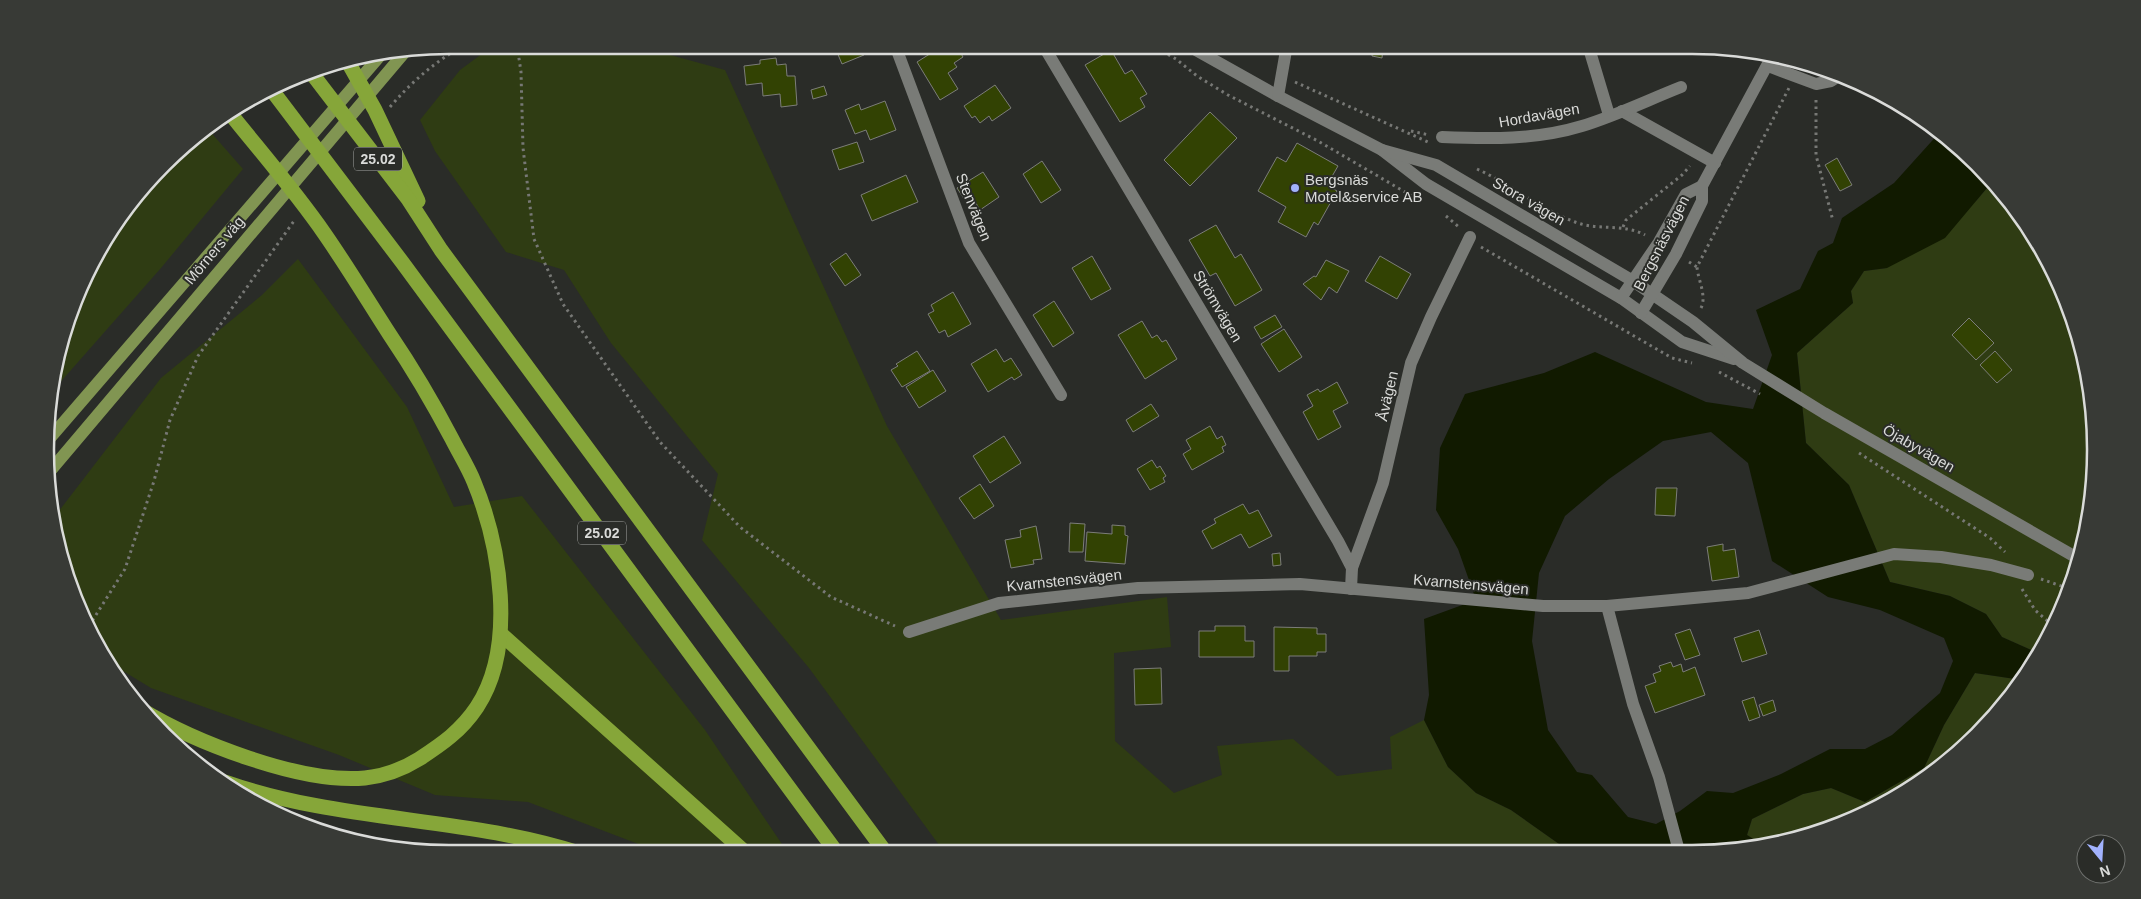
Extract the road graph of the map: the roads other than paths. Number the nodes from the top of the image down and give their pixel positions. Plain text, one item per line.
1 (898, 54) edge
2 (1048, 54) edge
3 (1203, 54) edge
4 (1285, 54) edge
5 (1592, 54) edge
6 (401, 57) edge
7 (376, 61) edge
8 (1769, 62) edge
9 (350, 66) edge
10 (315, 78) edge
11 (1832, 80) edge
12 (1681, 87) dead end
13 (276, 94) edge
14 (1278, 96) junction
15 (1616, 113) junction
16 (234, 118) edge
17 (1442, 137) road end
18 (1382, 150) junction
19 (1715, 163) junction
20 (1702, 186) junction
21 (1470, 237) road end
22 (441, 250) junction
23 (1633, 281) junction
24 (1654, 295) junction
25 (1621, 298) junction
26 (1641, 313) junction
27 (1744, 362) junction
28 (1061, 395) dead end
29 (55, 433) edge
30 (55, 466) edge
31 (2073, 556) edge
32 (1352, 568) junction
33 (2028, 575) road end
34 (1351, 589) junction
35 (1607, 606) junction
36 (909, 632) road end
37 (501, 634) junction
38 (164, 723) edge
39 (248, 790) edge
40 (868, 828) junction
41 (550, 845) edge
42 (737, 845) edge
43 (831, 845) edge
44 (880, 845) edge
45 (884, 845) edge
46 (1677, 845) edge

1 - 28 street, Stenvägen
2 - 32 street, Strömvägen
3 - 14 street, Stora vägen
4 - 14 street
5 - 15 street
6 - 30 main road, Mörners väg
7 - 29 main road, Mörners väg
8 - 11 street
8 - 19 street, Bergsnäsvägen
9 - 22 highway
10 - 22 highway, 25.02
12 - 15 street, Hordavägen
13 - 43 highway, 25.02
14 - 18 street, Stora vägen
15 - 17 street, Hordavägen
15 - 19 street
16 - 37 highway
18 - 23 street, Stora vägen
18 - 25 street, Stora vägen
19 - 20 street, Bergsnäsvägen
20 - 23 street, Bergsnäsvägen
20 - 24 street, Bergsnäsvägen
21 - 32 street, Åvägen
22 - 40 highway, 25.02
23 - 24 street, Stora vägen
23 - 25 street, Bergsnäsvägen
24 - 26 street, Bergsnäsvägen
24 - 27 street, Öjabyvägen
25 - 26 street, Stora vägen
26 - 27 street, Öjabyvägen
27 - 31 street, Öjabyvägen
32 - 34 street
33 - 35 street, Kvarnstensvägen
34 - 35 street, Kvarnstensvägen
34 - 36 street, Kvarnstensvägen
35 - 46 street
37 - 38 highway
37 - 42 highway
39 - 41 highway
40 - 44 highway, 25.02
40 - 45 highway

